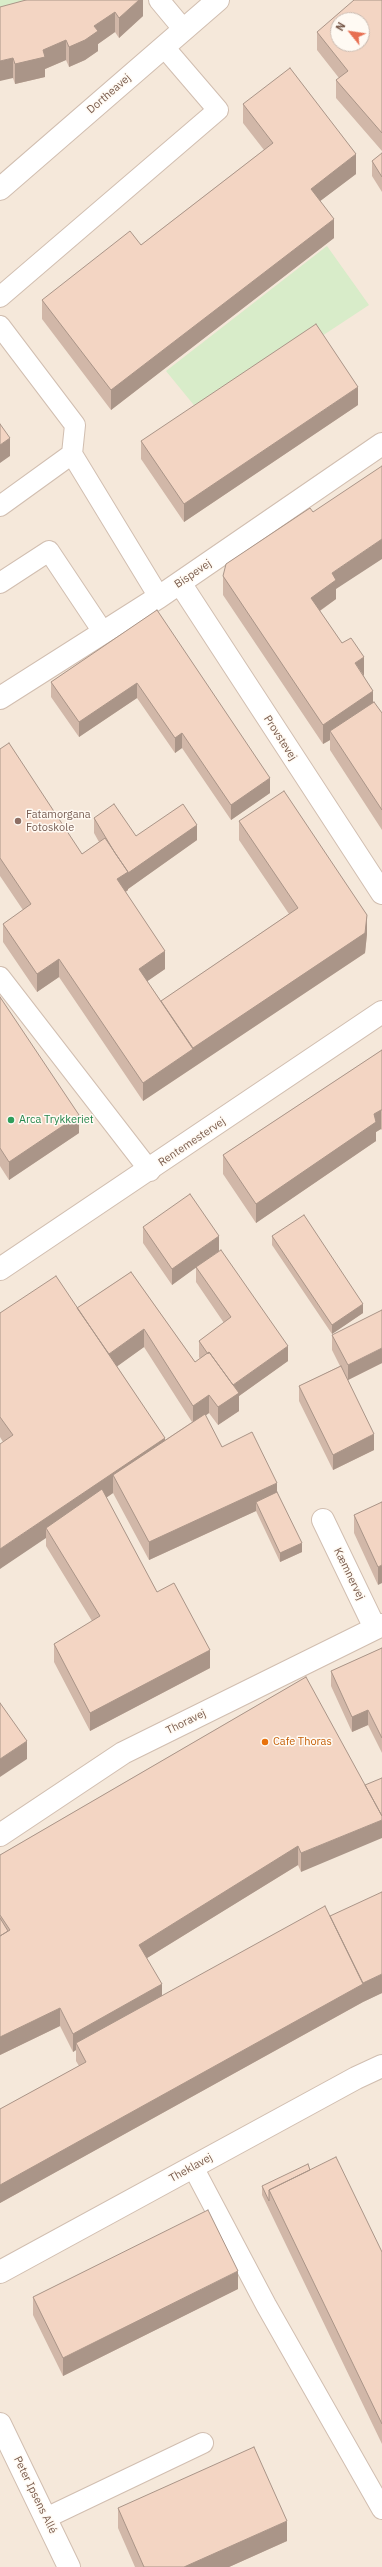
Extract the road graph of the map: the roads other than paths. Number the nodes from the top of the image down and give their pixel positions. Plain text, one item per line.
1 (159, 0) edge
2 (218, 0) edge
3 (184, 30) junction
4 (164, 47) junction
5 (0, 189) edge
6 (0, 297) edge
7 (0, 326) edge
8 (382, 444) edge
9 (72, 454) junction
10 (0, 506) edge
11 (0, 583) edge
12 (180, 583) junction
13 (159, 597) junction
14 (103, 632) junction
15 (0, 698) edge
16 (382, 893) edge
17 (0, 977) edge
18 (382, 1012) edge
19 (150, 1171) junction
20 (0, 1269) edge
21 (323, 1520) dead end
22 (378, 1627) edge
23 (0, 1836) edge
24 (382, 2066) edge
25 (193, 2167) junction
26 (0, 2272) edge
27 (0, 2424) edge
28 (203, 2443) dead end
29 (382, 2509) edge
30 (46, 2518) junction
31 (69, 2567) edge

1 - 3 lane
2 - 3 street, Dortheavej
3 - 4 street, Dortheavej
4 - 5 street, Dortheavej
4 - 6 lane
7 - 9 lane
8 - 12 street, Bispevej
9 - 10 lane
9 - 13 lane
11 - 14 lane
12 - 13 street, Bispevej
12 - 16 street, Provstevej
13 - 14 street, Bispevej
14 - 15 street, Bispevej
17 - 19 lane
18 - 19 street, Rentemestervej
19 - 20 street, Rentemestervej
21 - 22 street, Kæmnervej
22 - 23 street, Thoravej
24 - 25 street, Theklavej
25 - 26 street, Theklavej
25 - 29 lane
27 - 30 street, Peter Ipsens Allé
28 - 30 lane
30 - 31 street, Peter Ipsens Allé

